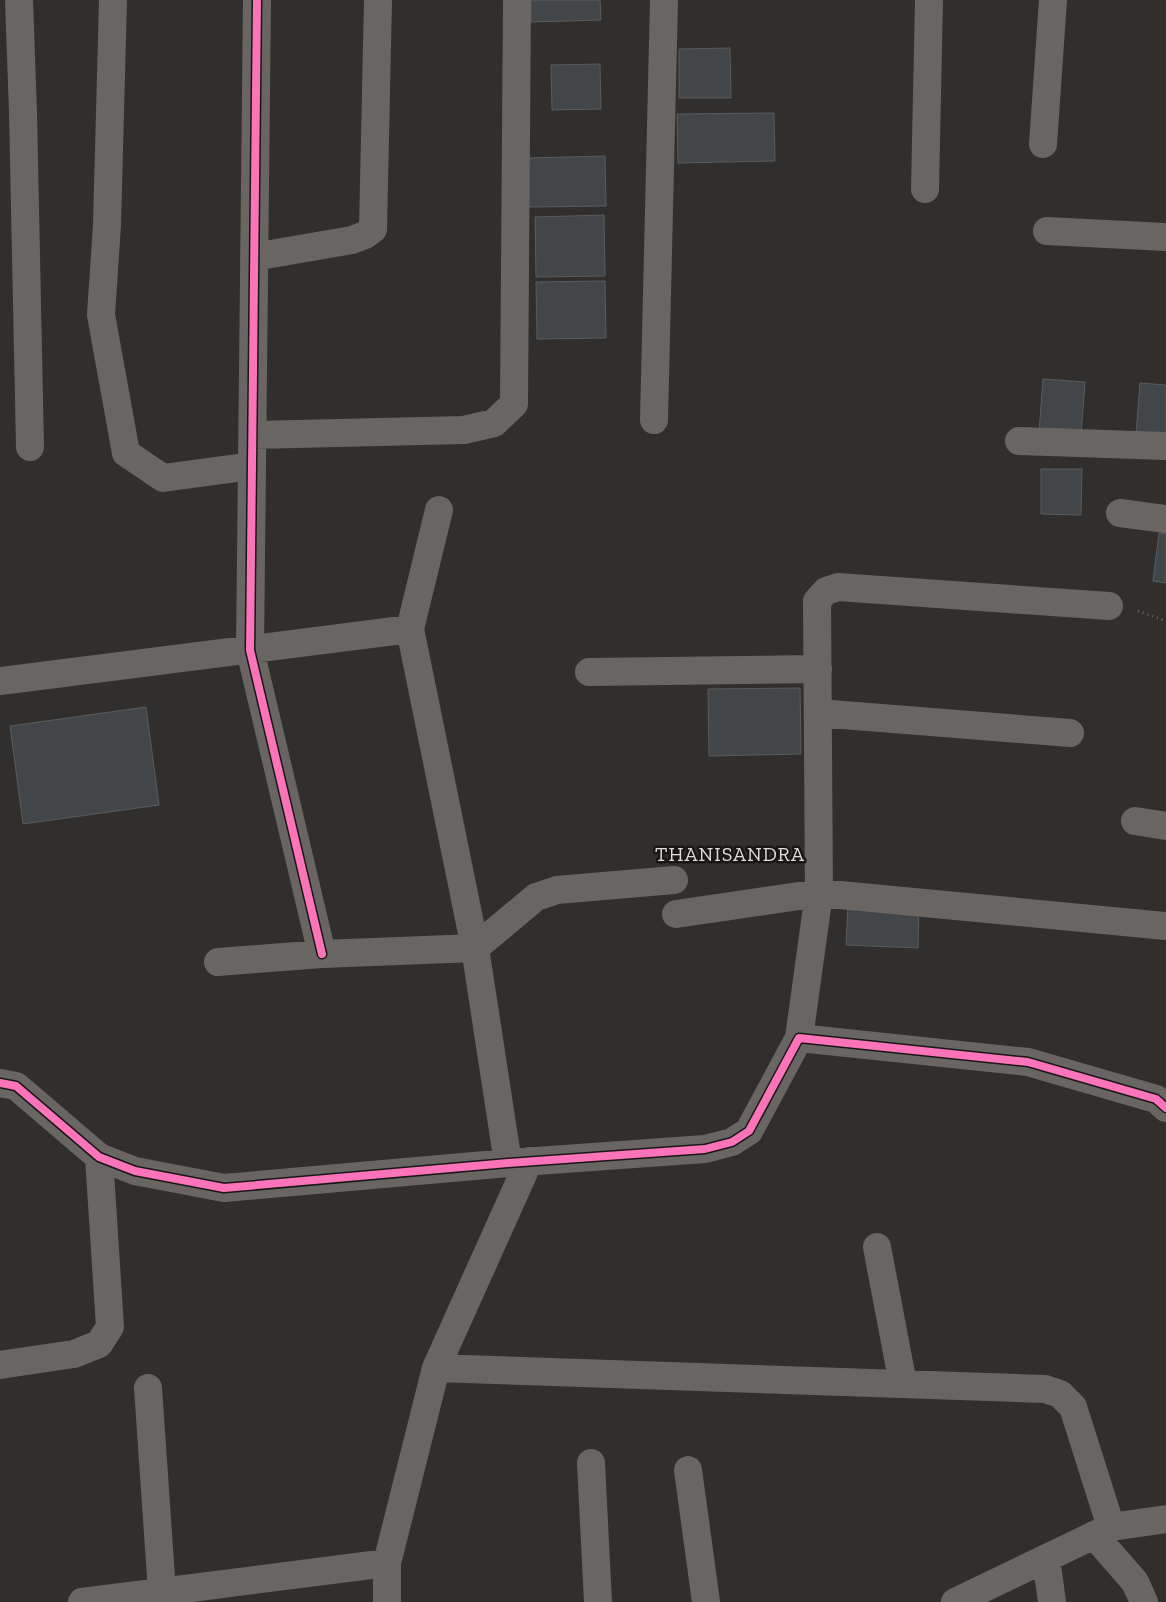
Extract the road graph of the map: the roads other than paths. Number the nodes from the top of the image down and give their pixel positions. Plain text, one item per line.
1 (19, 0) edge
2 (112, 0) edge
3 (257, 0) edge
4 (378, 0) edge
5 (517, 0) edge
6 (664, 0) edge
7 (928, 0) edge
8 (1052, 0) edge
9 (1043, 144) dead end
10 (925, 189) dead end
11 (1048, 231) dead end
12 (1166, 237) edge
13 (254, 257) junction
14 (654, 420) dead end
15 (253, 435) junction
16 (1019, 440) dead end
17 (1166, 446) edge
18 (30, 447) dead end
19 (252, 466) junction
20 (439, 510) dead end
21 (1120, 513) dead end
22 (1166, 519) edge
23 (1108, 606) dead end
24 (410, 629) junction
25 (250, 650) junction
26 (818, 669) junction
27 (589, 672) dead end
28 (0, 681) edge
29 (818, 713) junction
30 (1070, 733) dead end
31 (1135, 821) dead end
32 (1166, 826) edge
33 (674, 880) dead end
34 (818, 893) junction
35 (676, 914) dead end
36 (1166, 926) edge
37 (475, 948) junction
38 (322, 954) junction
39 (218, 962) dead end
40 (799, 1038) junction
41 (0, 1083) edge
42 (1166, 1108) edge
43 (99, 1157) junction
44 (519, 1162) junction
45 (877, 1247) dead end
46 (0, 1365) edge
47 (436, 1368) junction
48 (903, 1384) junction
49 (148, 1388) dead end
50 (591, 1463) dead end
51 (688, 1470) dead end
52 (1166, 1519) edge
53 (1102, 1531) junction
54 (1046, 1558) junction
55 (387, 1563) junction
56 (162, 1592) junction
57 (82, 1602) edge
58 (387, 1602) edge
59 (598, 1602) edge
60 (706, 1602) edge
61 (956, 1602) edge
62 (1052, 1602) edge
63 (1144, 1602) edge

1 - 18 street
2 - 19 street
3 - 13 street
4 - 13 street
5 - 15 street
6 - 14 street
7 - 10 street
8 - 9 street
11 - 12 street
13 - 15 street
15 - 19 street
16 - 17 street
19 - 25 street
20 - 24 street
21 - 22 street
23 - 26 street
24 - 25 street
24 - 37 street
25 - 28 street
25 - 38 street
26 - 27 street
26 - 29 street
29 - 30 street
29 - 34 street
31 - 32 street
33 - 37 street
34 - 35 street
34 - 36 street
34 - 40 street
37 - 38 street
37 - 44 street
38 - 39 street
40 - 42 street
40 - 44 street
41 - 43 street
43 - 44 street
43 - 46 street
44 - 47 street
45 - 48 street
47 - 48 street
47 - 55 street
48 - 53 street
49 - 56 street
50 - 59 street
51 - 60 street
52 - 53 street
53 - 54 street
53 - 63 street
54 - 61 street
54 - 62 street
55 - 56 street
55 - 58 street
56 - 57 street

